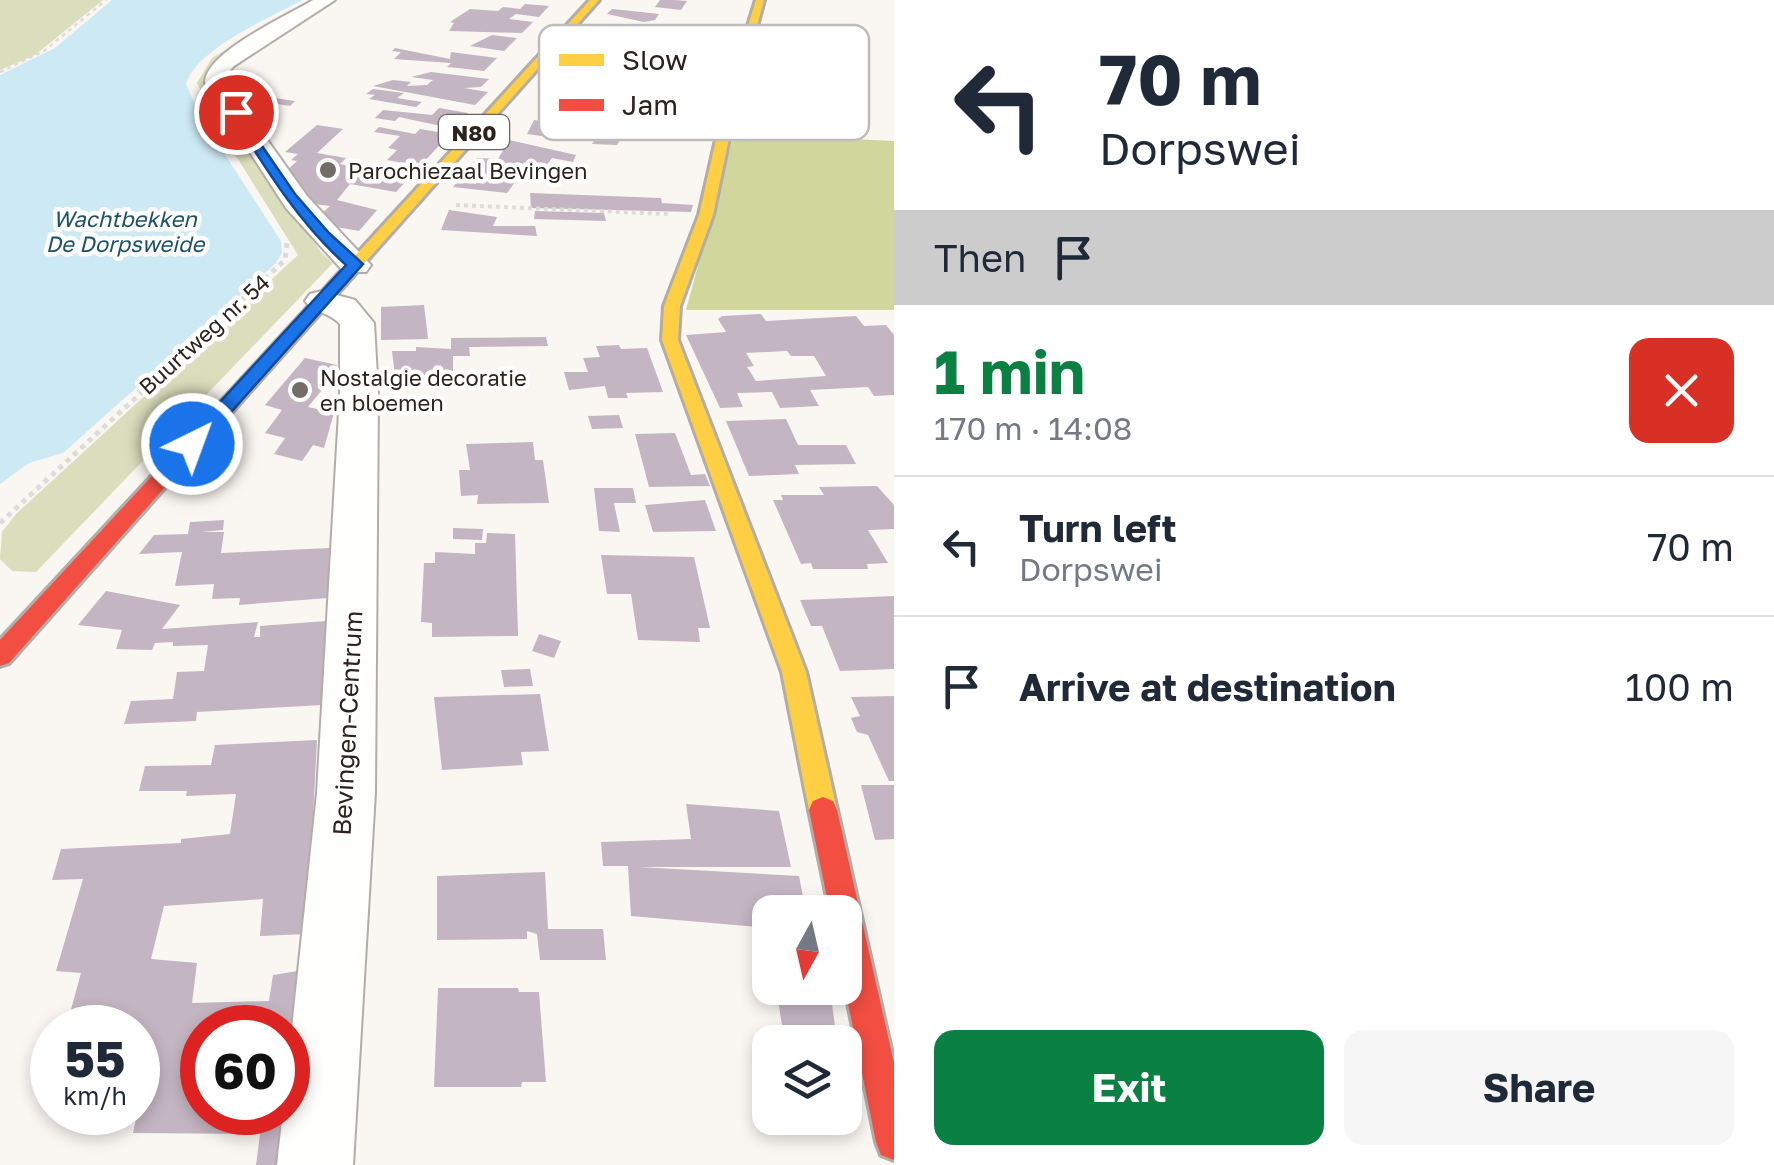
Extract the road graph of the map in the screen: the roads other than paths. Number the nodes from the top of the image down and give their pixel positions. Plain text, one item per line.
1 (326, 0) edge
2 (594, 0) edge
3 (760, 0) edge
4 (571, 25) edge
5 (753, 25) edge
6 (539, 61) edge
7 (722, 140) edge
8 (339, 282) junction
9 (0, 656) edge
10 (894, 1142) edge
11 (315, 1165) edge

1 - 8 street
2 - 4 street, N80
3 - 5 street
6 - 8 street, N80
7 - 10 street
8 - 9 street, N80
8 - 11 street, Bevingen-Centrum

